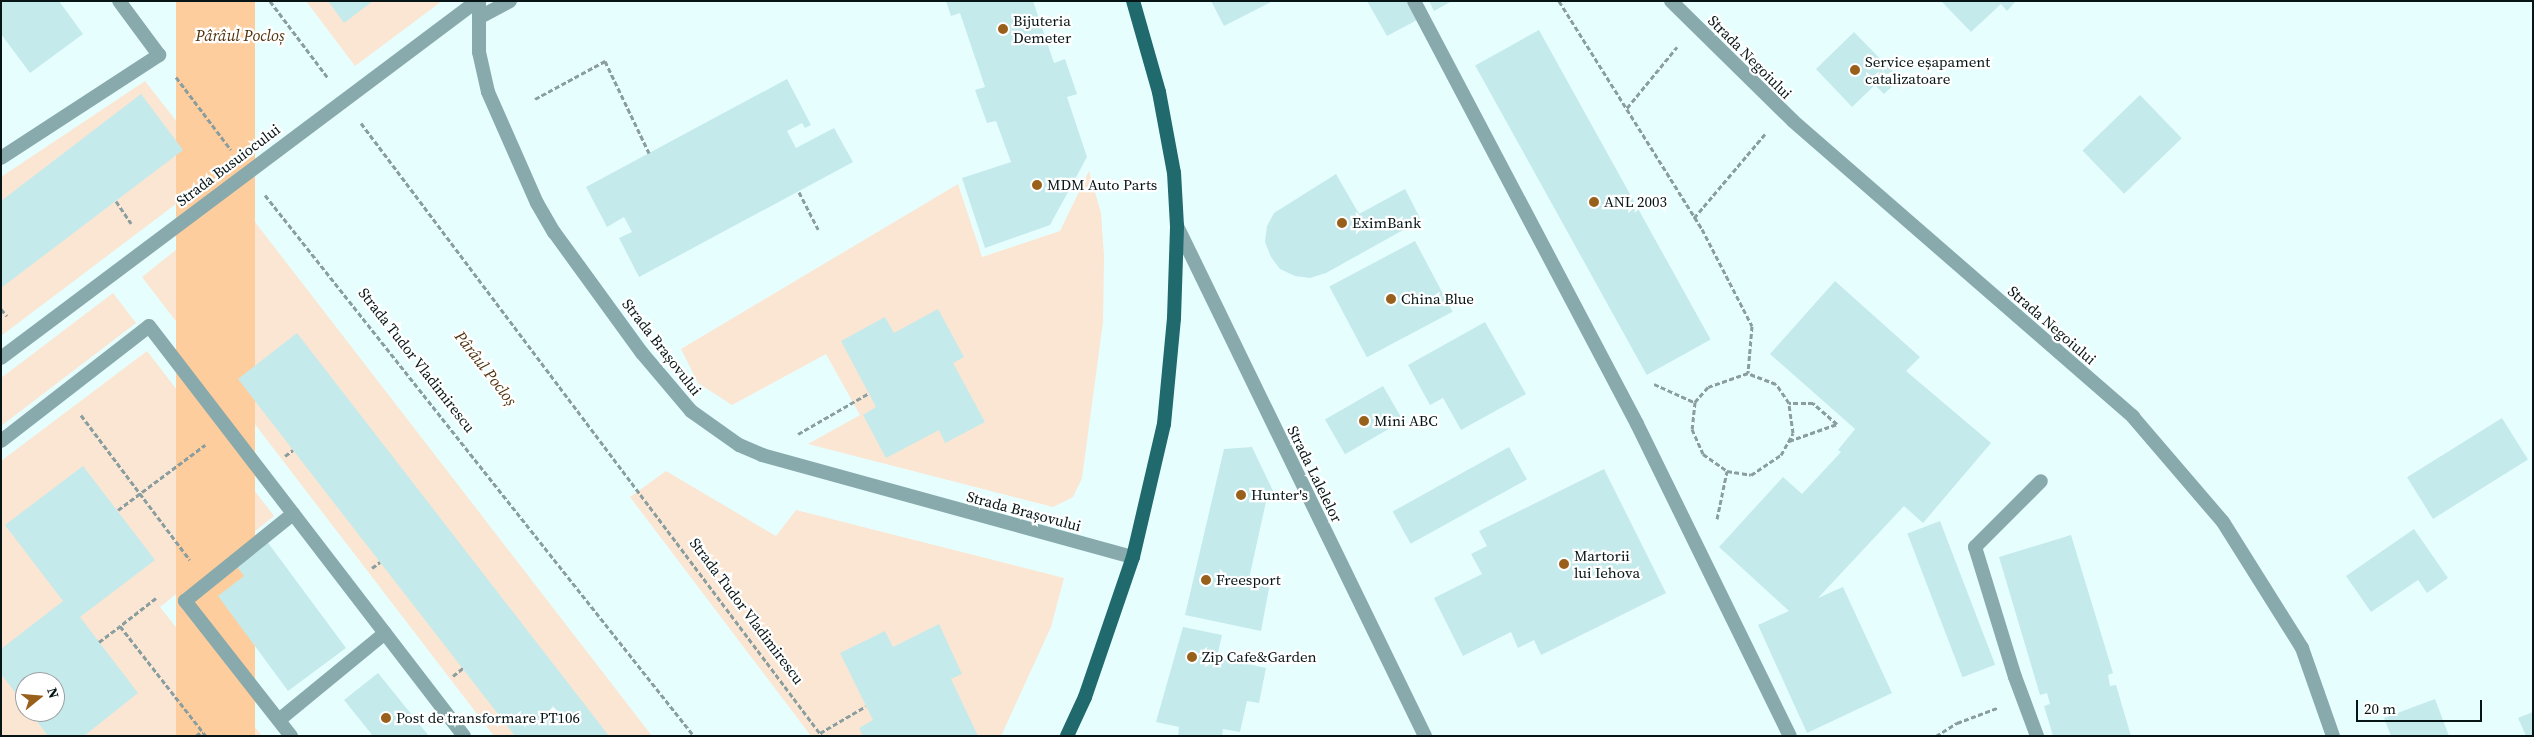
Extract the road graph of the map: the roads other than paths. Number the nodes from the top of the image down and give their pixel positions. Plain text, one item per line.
1 (119, 1) edge
2 (478, 1) edge
3 (510, 1) edge
4 (1133, 1) edge
5 (1414, 1) edge
6 (1671, 1) edge
7 (480, 17) junction
8 (1, 158) edge
9 (1177, 226) junction
10 (1, 358) edge
11 (1, 441) edge
12 (2041, 481) dead end
13 (293, 514) junction
14 (1133, 557) junction
15 (385, 633) junction
16 (279, 720) junction
17 (291, 736) edge
18 (464, 736) edge
19 (1067, 736) edge
20 (1425, 736) edge
21 (1790, 736) edge
22 (2037, 736) edge
23 (2333, 736) edge

1 - 8 street
2 - 7 street, Strada Brașovului
2 - 10 street, Strada Busuiocului
3 - 7 street
4 - 9 main road
5 - 21 street
6 - 23 street, Strada Negoiului
7 - 14 street, Strada Brașovului
9 - 14 main road
9 - 20 street, Strada Lalelelor
11 - 13 street
12 - 22 street
13 - 15 street
13 - 16 street
14 - 19 main road
15 - 16 street
15 - 18 street
16 - 17 street

